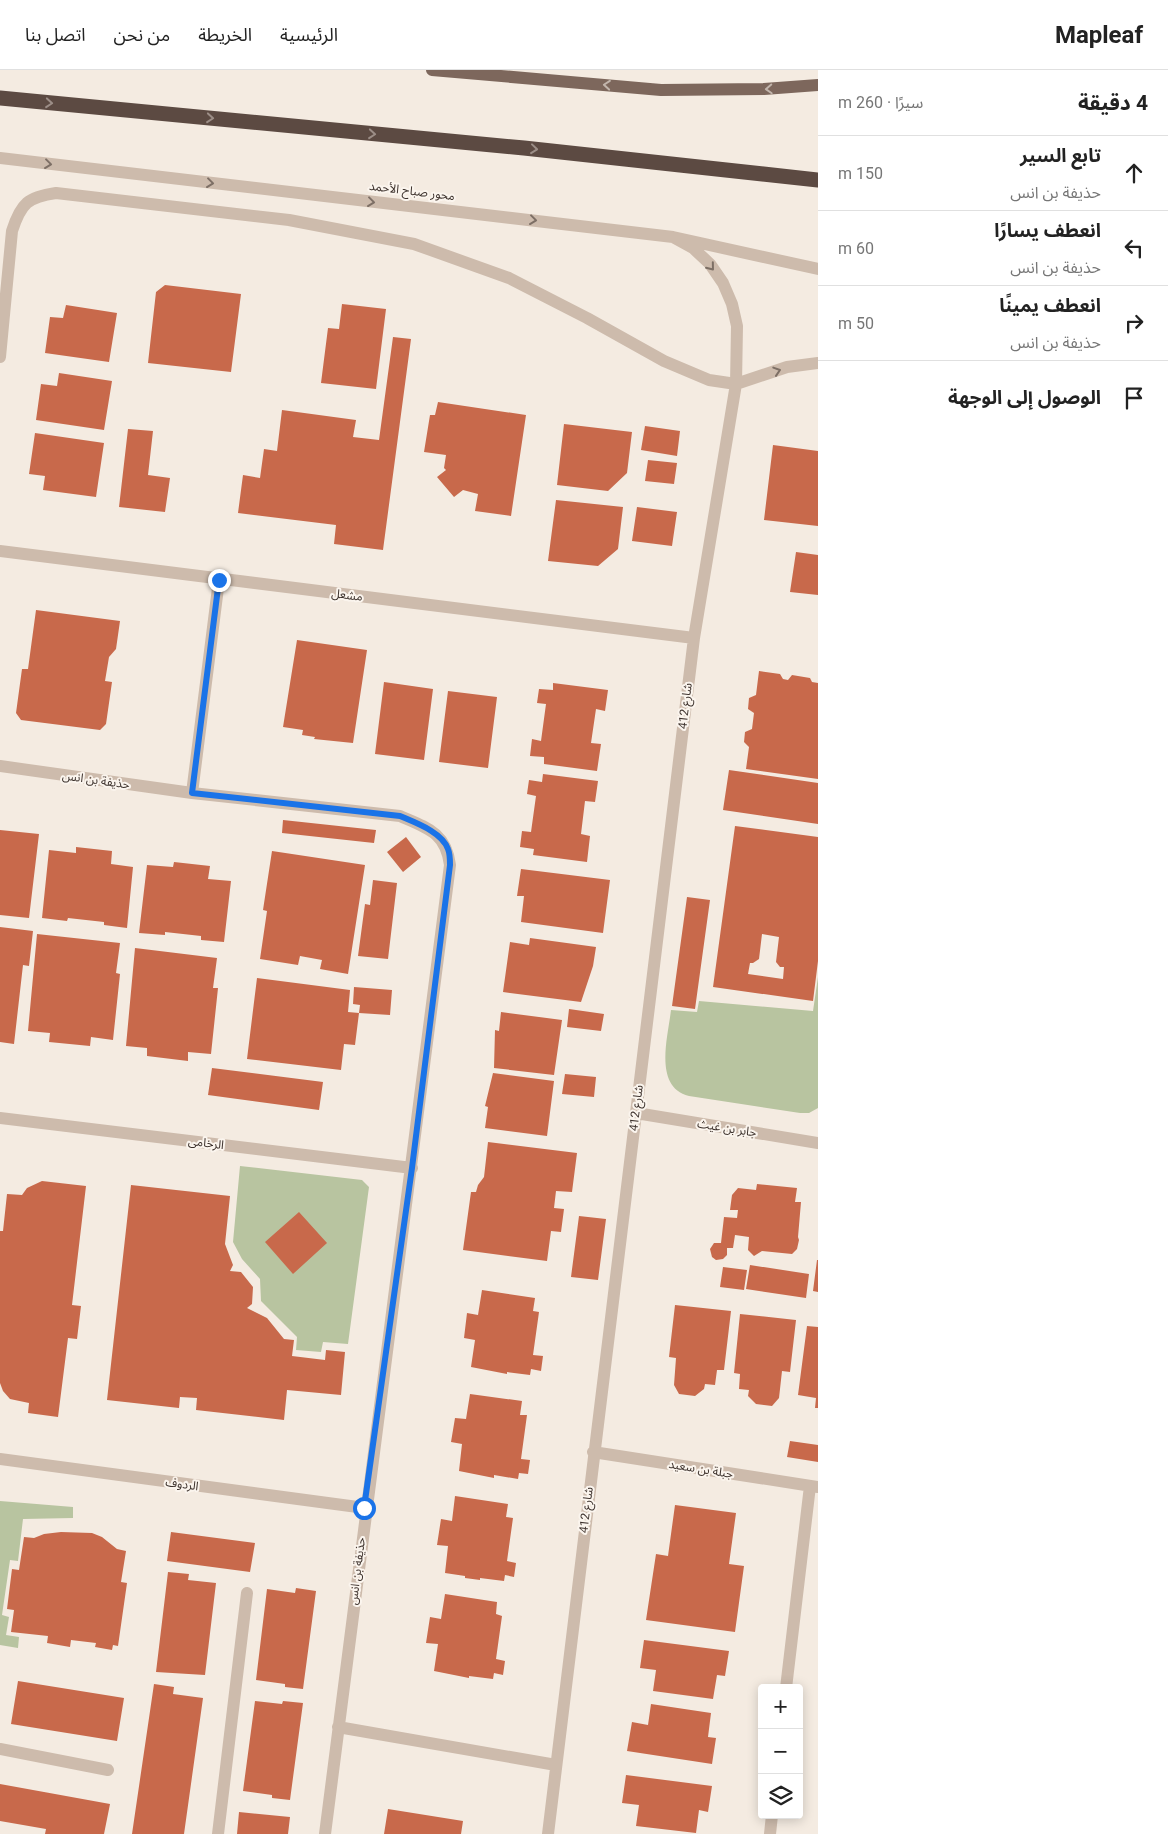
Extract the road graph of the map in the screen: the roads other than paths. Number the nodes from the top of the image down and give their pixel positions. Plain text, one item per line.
1 (432, 70) edge
2 (818, 85) edge
3 (0, 98) edge
4 (0, 158) edge
5 (818, 180) edge
6 (673, 237) junction
7 (818, 268) edge
8 (0, 357) edge
9 (818, 363) edge
10 (736, 384) junction
11 (0, 551) edge
12 (219, 580) junction
13 (694, 638) junction
14 (0, 766) edge
15 (192, 793) junction
16 (636, 1113) junction
17 (0, 1118) edge
18 (818, 1143) edge
19 (412, 1168) junction
20 (593, 1452) junction
21 (0, 1459) edge
22 (814, 1486) edge
23 (364, 1508) junction
24 (247, 1593) dead end
25 (787, 1684) edge
26 (338, 1727) junction
27 (0, 1749) edge
28 (556, 1765) junction
29 (108, 1770) dead end
30 (772, 1819) edge
31 (218, 1834) edge
32 (325, 1834) edge
33 (548, 1834) edge
34 (770, 1834) edge

2 -> 1 main road
3 -> 5 highway
4 -> 6 street, محور صباح الأحمد
6 - 7 street, محور صباح الأحمد
6 -> 10 street, شارع 412
8 - 10 street
10 -> 9 street
10 - 13 street, شارع 412
11 - 12 street, مشعل
12 - 13 street, مشعل
12 - 15 street
13 - 16 street, شارع 412
14 - 15 street, حذيفة بن انس
15 - 19 street, حذيفة بن انس
16 - 18 street, جابر بن غيث
16 - 20 street, شارع 412
17 - 19 street, الرخامى
19 - 23 street, حذيفة بن انس
20 - 22 street, جبلة بن سعيد
20 - 28 street, شارع 412
21 - 23 street, الردوف
22 - 25 street, جبلة بن سعيد
23 - 26 street, حذيفة بن انس
24 - 31 street
26 - 28 street
26 - 32 street, حذيفة بن انس
27 - 29 street
28 - 33 street, شارع 412
30 - 34 street

